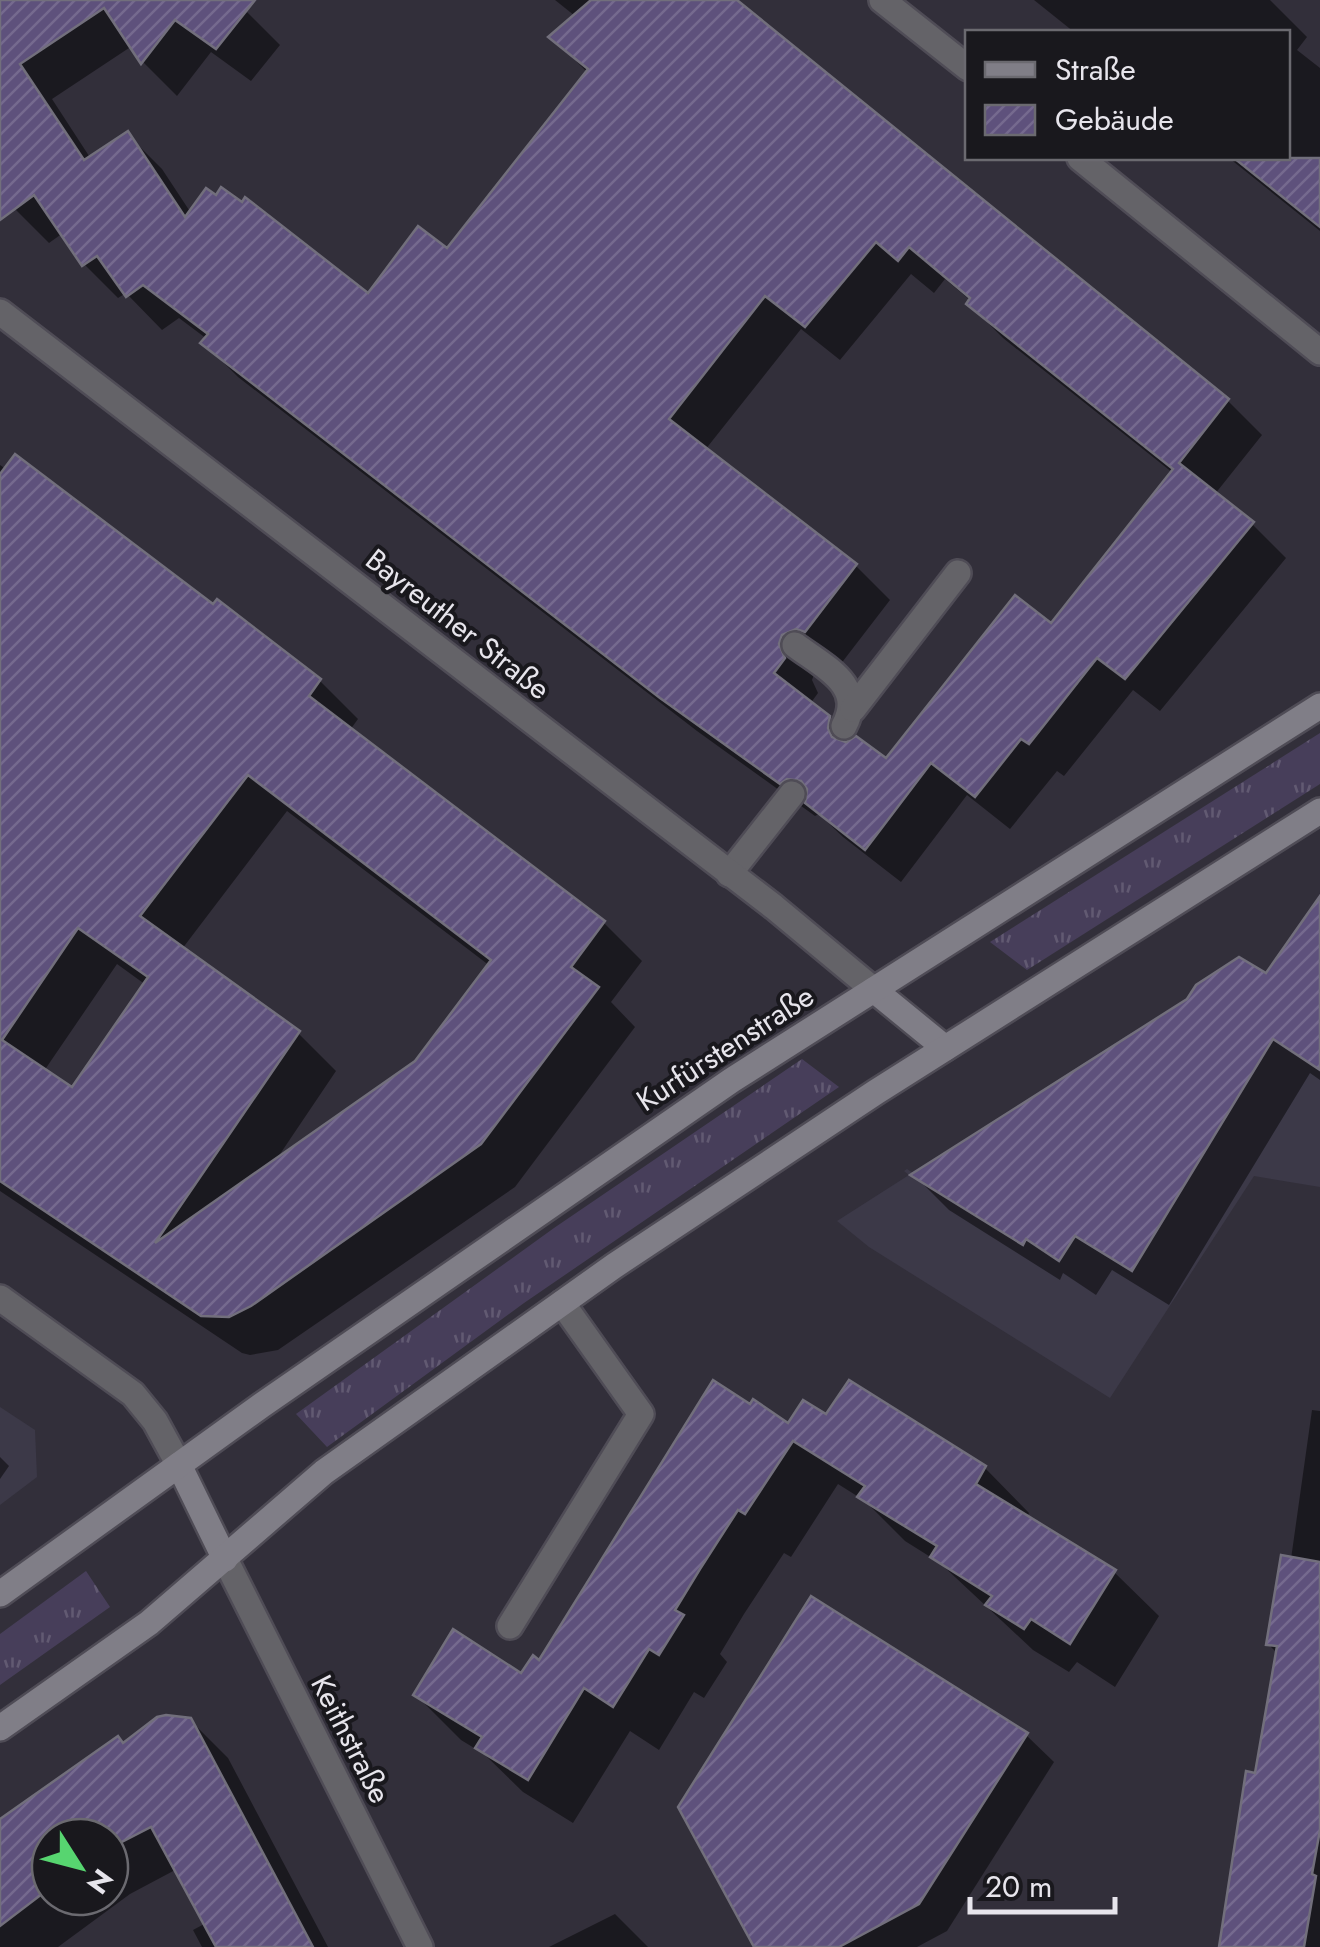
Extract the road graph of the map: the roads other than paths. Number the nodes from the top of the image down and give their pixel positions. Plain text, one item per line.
1 (882, 0) edge
2 (965, 66) edge
3 (1082, 160) edge
4 (0, 312) edge
5 (1320, 352) edge
6 (958, 573) dead end
7 (795, 645) dead end
8 (1320, 706) edge
9 (792, 794) dead end
10 (1320, 811) edge
11 (729, 874) junction
12 (874, 990) junction
13 (946, 1048) junction
14 (0, 1298) edge
15 (562, 1303) junction
16 (180, 1464) junction
17 (225, 1559) junction
18 (0, 1594) edge
19 (510, 1626) dead end
20 (0, 1728) edge
21 (420, 1947) edge

1 - 2 street
3 - 5 street
4 - 11 street, Bayreuther Straße
6 - 7 street
8 - 12 main road, Kurfürstenstraße
9 - 11 street
10 - 13 main road
11 - 12 street, Bayreuther Straße
12 - 13 main road
12 - 16 main road, Kurfürstenstraße
13 - 15 main road
14 - 16 street
15 - 17 main road
15 - 19 street
16 - 17 main road
16 - 18 main road, Kurfürstenstraße
17 - 20 main road
17 - 21 street, Keithstraße

